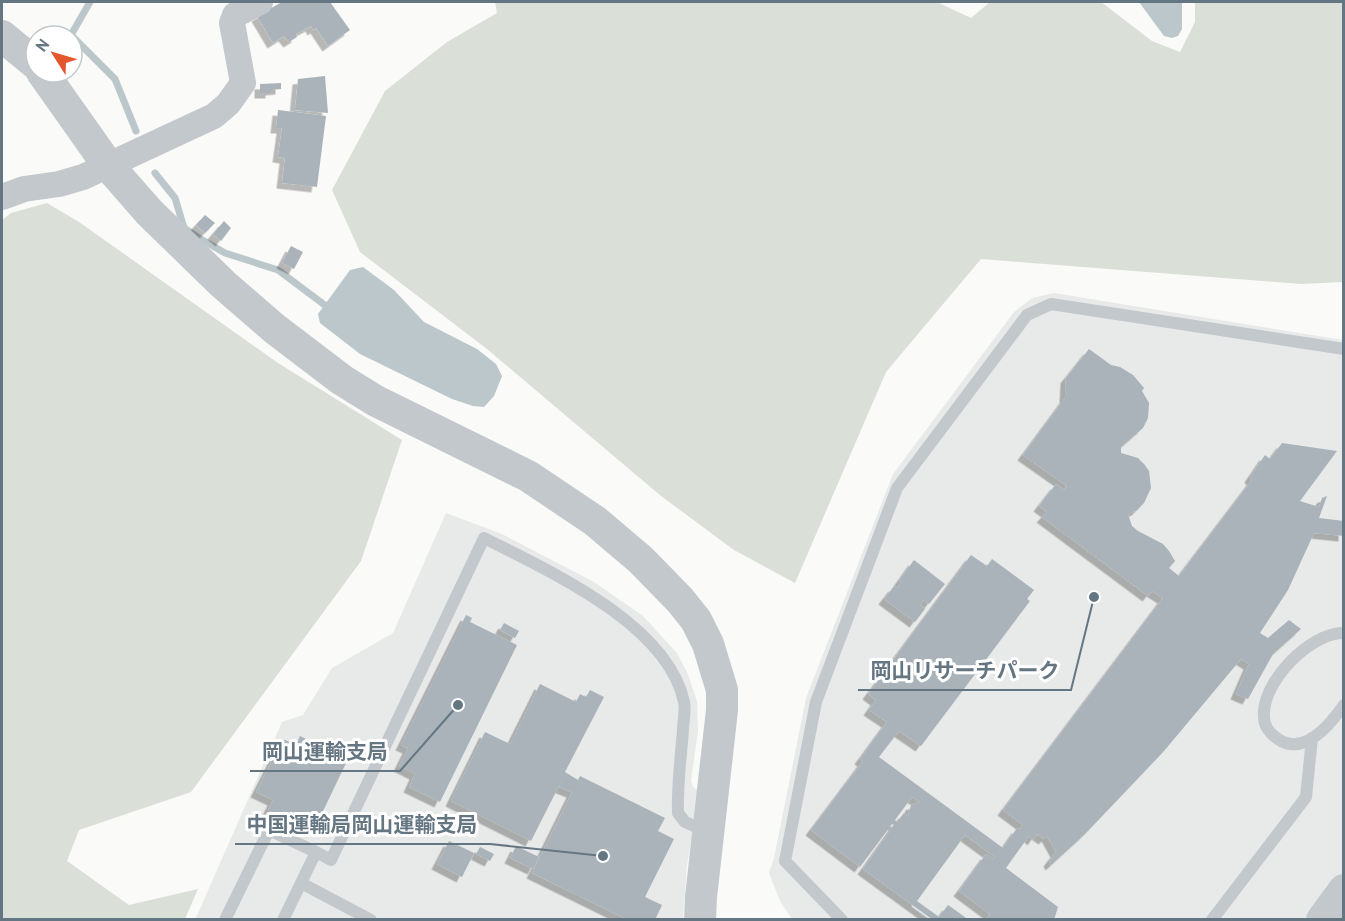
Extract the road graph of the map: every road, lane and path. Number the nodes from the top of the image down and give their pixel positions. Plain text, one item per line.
1 (260, 2) edge
2 (231, 8) edge
3 (2, 36) edge
4 (24, 54) edge
5 (50, 84) edge
6 (107, 164) junction
7 (2, 197) edge
8 (1344, 349) edge
9 (1344, 633) edge
10 (1344, 705) edge
11 (1312, 738) junction
12 (708, 832) junction
13 (316, 852) junction
14 (301, 883) junction
15 (1344, 890) edge
16 (225, 920) edge
17 (284, 920) edge
18 (371, 920) edge
19 (700, 920) edge
20 (842, 920) edge
21 (1212, 920) edge
22 (1322, 920) edge

1 - 2 street
2 - 6 street
3 - 4 street
5 - 6 street
6 - 7 street
6 - 12 street
8 - 20 lane
9 - 11 lane
10 - 11 lane
11 - 21 lane
12 - 13 lane
12 - 19 street
13 - 14 lane
13 - 16 lane
14 - 17 lane
14 - 18 lane
15 - 22 street

